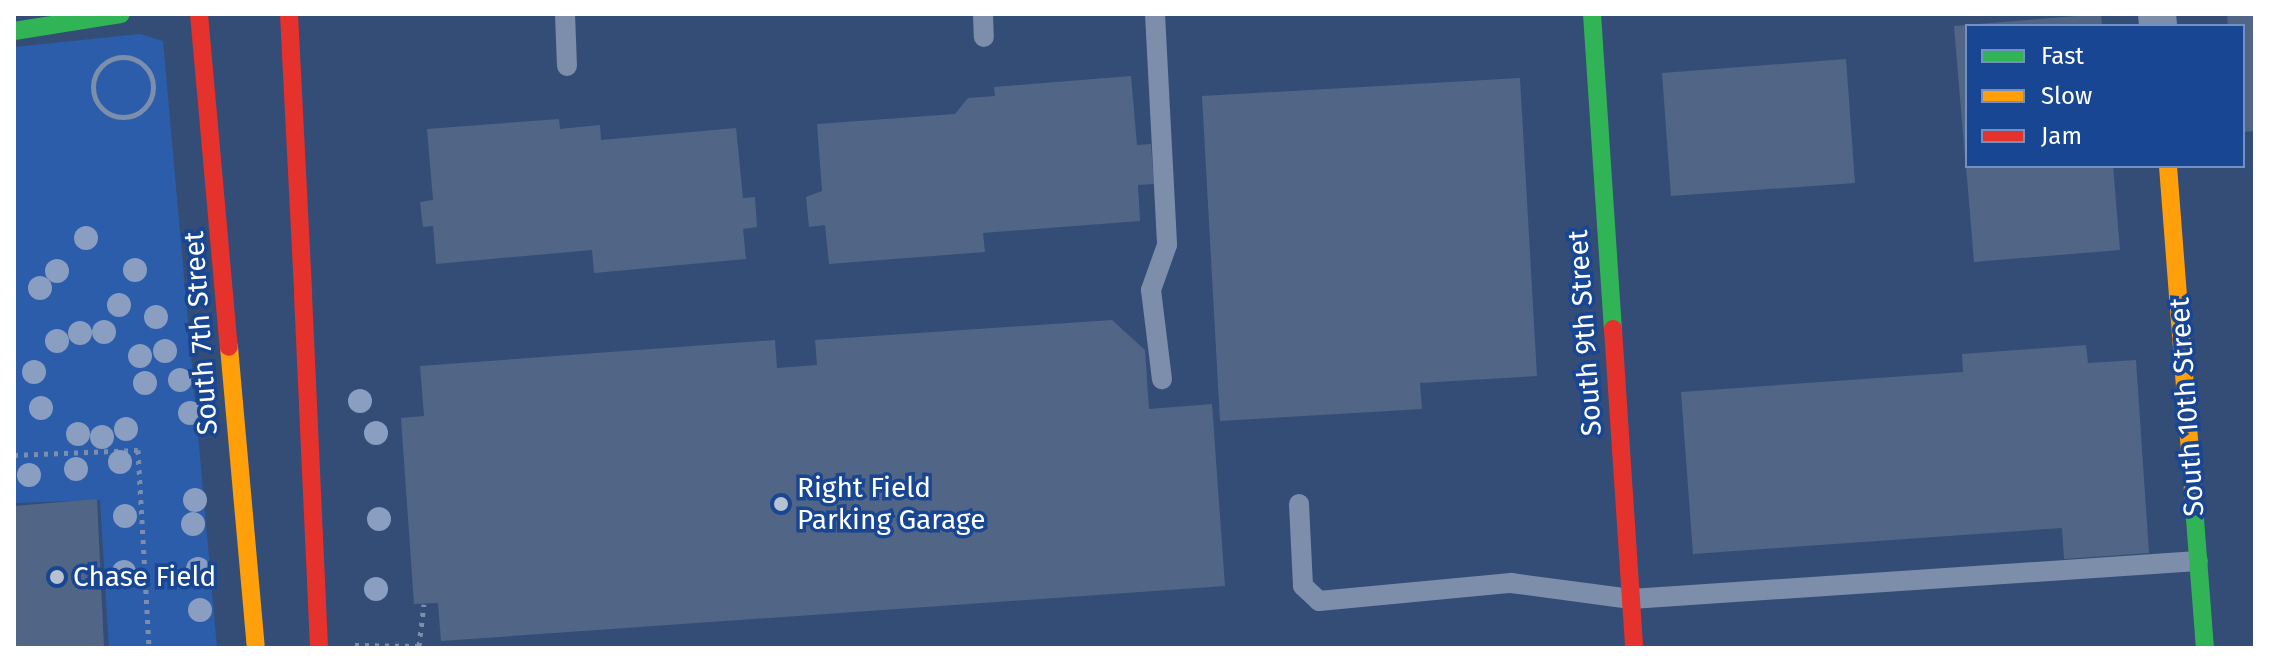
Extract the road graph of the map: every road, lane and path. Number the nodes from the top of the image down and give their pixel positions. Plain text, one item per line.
1 (121, 14) edge
2 (199, 14) edge
3 (289, 14) edge
4 (565, 14) edge
5 (983, 14) edge
6 (1155, 14) edge
7 (1592, 14) edge
8 (14, 31) edge
9 (984, 37) dead end
10 (567, 66) dead end
11 (142, 111) joint
12 (2168, 168) edge
13 (1162, 379) dead end
14 (14, 455) edge
15 (1299, 504) dead end
16 (2198, 561) junction
17 (1631, 599) junction
18 (424, 604) dead end
19 (343, 646) dead end
20 (149, 648) edge
21 (256, 648) edge
22 (319, 648) edge
23 (1634, 648) edge
24 (2205, 648) edge

1 - 8 main road
2 - 21 main road, South 7th Street
3 - 22 main road, bridge
4 - 10 lane
5 - 9 lane
6 - 13 lane
7 - 17 main road, South 9th Street
11 - 11 path
12 - 16 main road, South 10th Street
14 - 20 path
15 - 17 lane
16 - 17 lane
16 - 24 main road, South 10th Street
17 - 23 main road, South 9th Street
18 - 19 path

